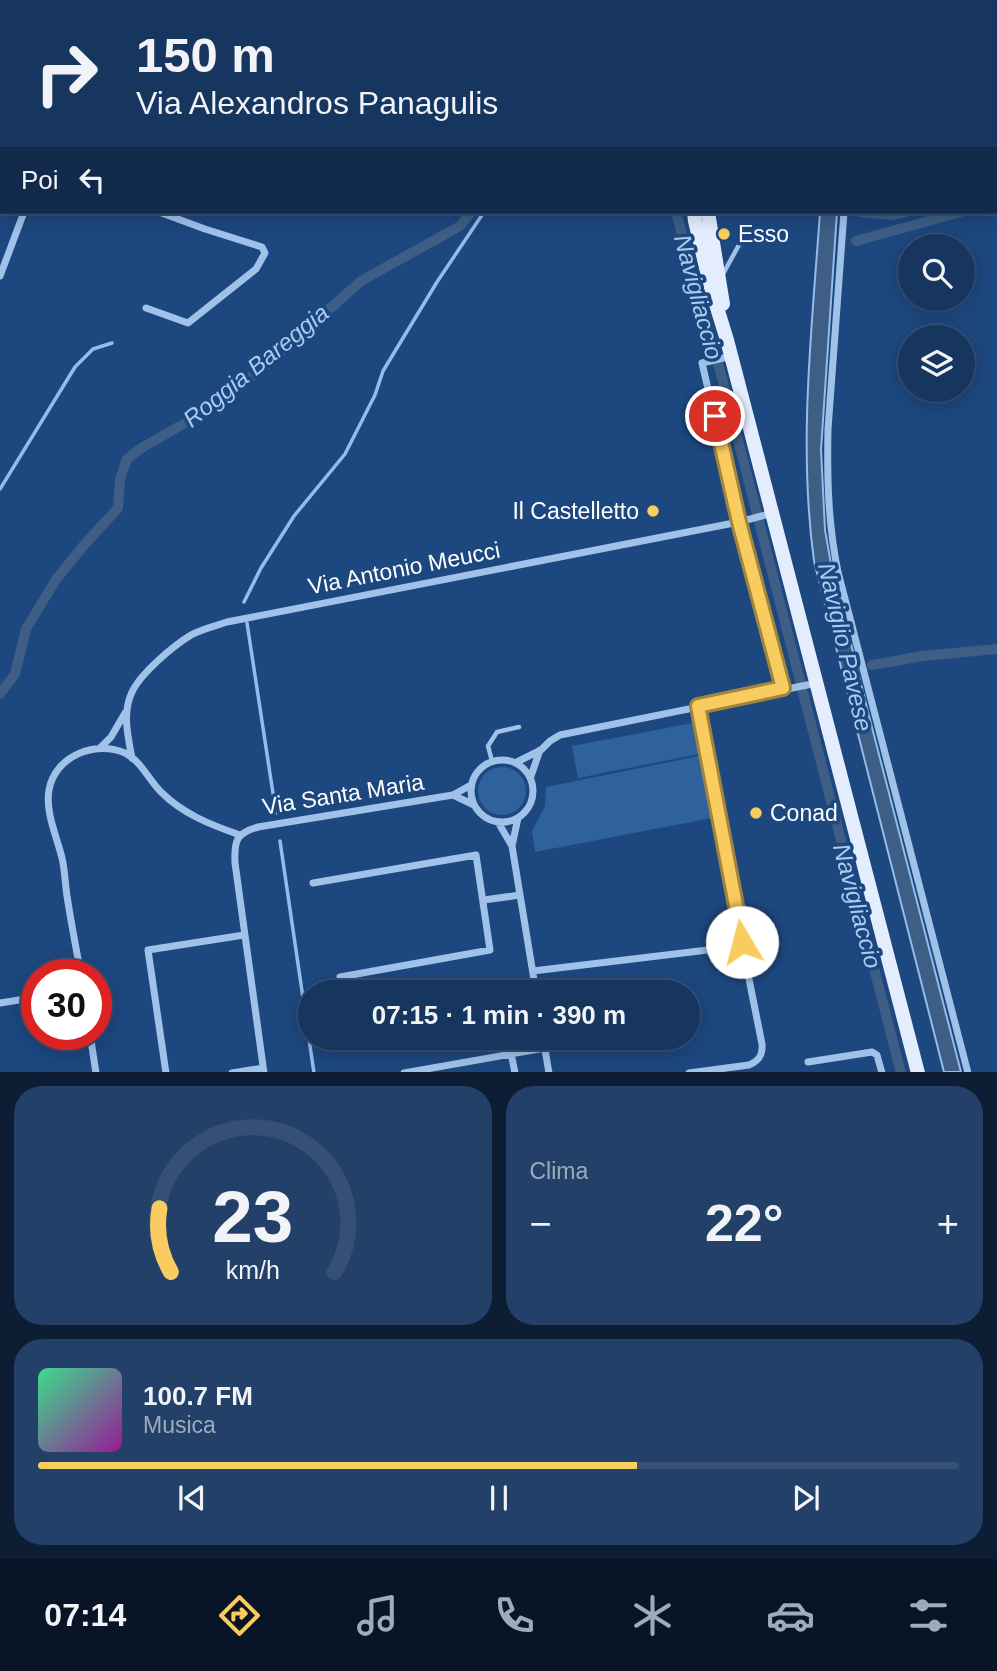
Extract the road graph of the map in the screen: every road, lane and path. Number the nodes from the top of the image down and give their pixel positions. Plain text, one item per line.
1 (23, 214) edge
2 (169, 214) edge
3 (708, 214) edge
4 (844, 214) edge
5 (693, 215) edge
6 (740, 243) dead end
7 (0, 276) edge
8 (720, 281) junction
9 (146, 308) dead end
10 (727, 340) junction
11 (727, 357) junction
12 (768, 514) junction
13 (739, 522) junction
14 (818, 682) junction
15 (783, 688) junction
16 (128, 706) junction
17 (698, 706) junction
18 (519, 727) dead end
19 (100, 748) junction
20 (541, 750) junction
21 (132, 758) junction
22 (492, 761) junction
23 (517, 762) junction
24 (531, 776) junction
25 (471, 785) junction
26 (453, 795) junction
27 (474, 805) junction
28 (517, 818) junction
29 (498, 822) junction
30 (240, 835) junction
31 (512, 846) junction
32 (313, 883) dead end
33 (520, 895) junction
34 (484, 900) junction
35 (244, 934) junction
36 (741, 946) junction
37 (78, 959) edge
38 (533, 971) junction
39 (340, 977) dead end
40 (534, 980) edge
41 (21, 999) edge
42 (0, 1003) edge
43 (92, 1050) edge
44 (531, 1050) edge
45 (545, 1050) edge
46 (511, 1053) junction
47 (808, 1062) dead end
48 (263, 1070) edge
49 (96, 1072) edge
50 (166, 1072) edge
51 (242, 1072) edge
52 (409, 1072) edge
53 (514, 1072) edge
54 (549, 1072) edge
55 (696, 1072) edge
56 (882, 1072) edge
57 (918, 1072) edge
58 (968, 1072) edge

1 - 7 street
2 - 9 street
3 - 8 main road
4 - 58 street
5 - 10 main road
6 - 8 lane
8 - 10 main road
10 - 11 main road
11 - 12 main road
11 - 13 street
12 - 13 street, Via Antonio Meucci
12 - 14 main road
13 - 15 street
13 - 16 street, Via Antonio Meucci
14 - 15 street
14 - 57 main road
15 - 17 street
16 - 19 street
16 - 21 street, Via Antonio Meucci
17 - 20 street
17 - 36 street
18 - 22 lane
19 - 21 street
19 - 37 street
20 - 23 street
20 - 24 street
21 - 30 street
22 - 23 street
22 - 25 street
23 - 24 street
24 - 28 street
25 - 26 street, Via Santa Maria
25 - 27 street
26 - 27 street, Via Santa Maria
26 - 30 street, Via Santa Maria
27 - 29 street
28 - 29 street
28 - 31 street
29 - 31 street
30 - 35 street
31 - 33 street
32 - 34 street
33 - 34 street
33 - 38 street
34 - 39 street
35 - 48 street
35 - 50 street
36 - 38 street
36 - 55 street
38 - 40 street
41 - 42 street
43 - 49 street
44 - 46 street
45 - 54 street
46 - 52 street
46 - 53 street
47 - 56 street
48 - 51 street

